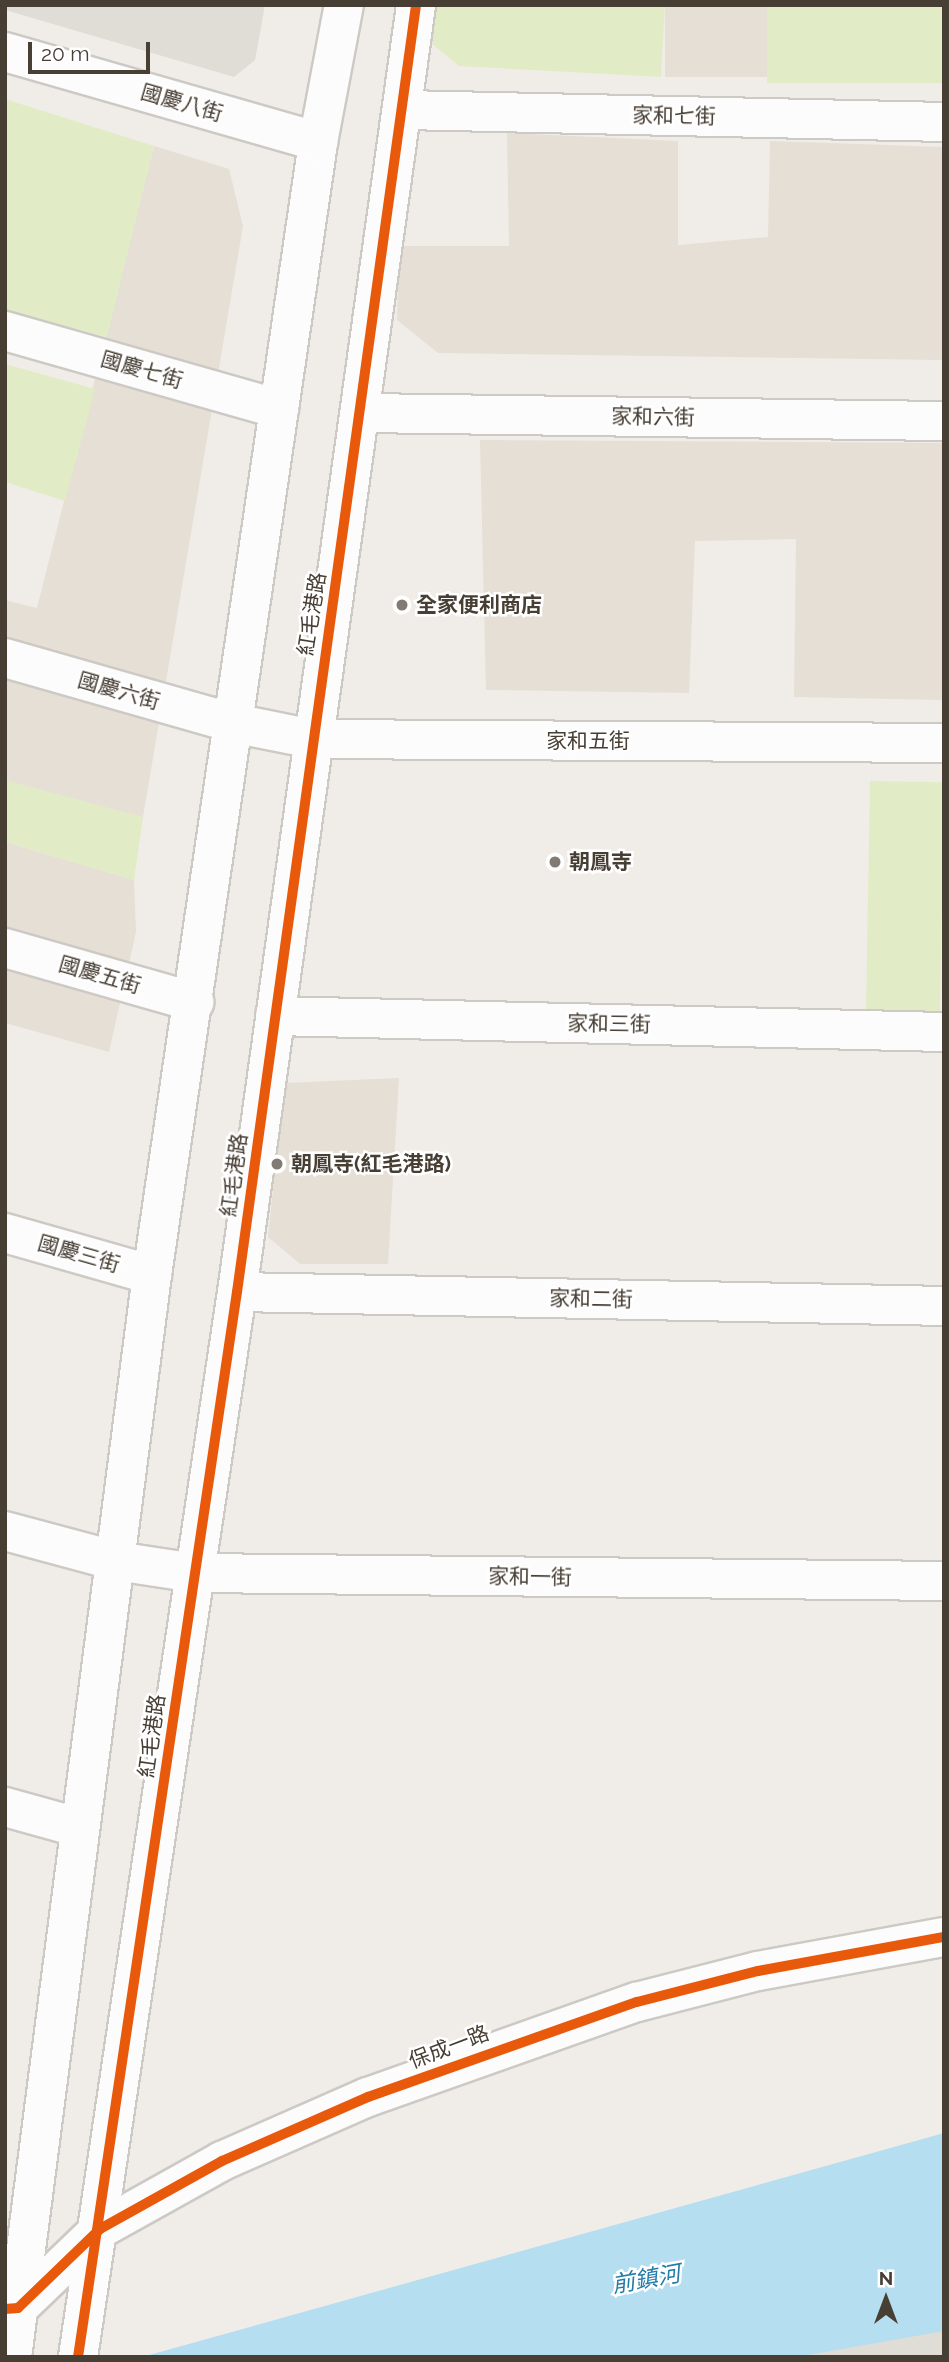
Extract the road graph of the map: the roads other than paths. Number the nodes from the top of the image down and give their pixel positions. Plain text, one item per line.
1 (344, 5) edge
2 (416, 5) edge
3 (5, 52) edge
4 (404, 110) junction
5 (944, 122) edge
6 (318, 142) junction
7 (5, 331) edge
8 (279, 409) junction
9 (362, 413) junction
10 (944, 421) edge
11 (5, 658) edge
12 (233, 723) junction
13 (313, 739) junction
14 (944, 743) edge
15 (5, 948) edge
16 (194, 1002) junction
17 (275, 1016) junction
18 (944, 1032) edge
19 (5, 1233) edge
20 (152, 1275) junction
21 (237, 1292) junction
22 (944, 1306) edge
23 (5, 1531) edge
24 (116, 1561) junction
25 (195, 1573) junction
26 (944, 1581) edge
27 (5, 1807) edge
28 (77, 1827) junction
29 (944, 1937) edge
30 (100, 2229) junction
31 (12, 2309) edge
32 (78, 2353) edge
33 (12, 2357) edge

1 - 6 street
2 - 4 street, 紅毛港路
3 - 6 street, 國慶八街
4 - 5 street, 家和七街
4 - 9 street, 紅毛港路
6 - 8 street
7 - 8 street, 國慶七街
8 - 12 street
9 - 10 street, 家和六街
9 - 13 street, 紅毛港路
11 - 12 street, 國慶六街
12 - 13 street, 家和五街
12 - 16 street
13 - 14 street, 家和五街
13 - 17 street, 紅毛港路
15 - 16 street, 國慶五街
16 - 20 street
17 - 18 street, 家和三街
17 - 21 street, 紅毛港路
19 - 20 street, 國慶三街
20 - 24 street
21 - 22 street, 家和二街
21 - 25 street, 紅毛港路
23 - 24 street, 家和一街
24 - 25 street, 家和一街
24 - 28 street
25 - 26 street, 家和一街
25 - 30 street, 紅毛港路
27 - 28 street
28 - 31 street
29 - 30 street, 保成一路
30 - 31 street, 保成一路
30 - 32 street, 紅毛港路
31 - 33 street

